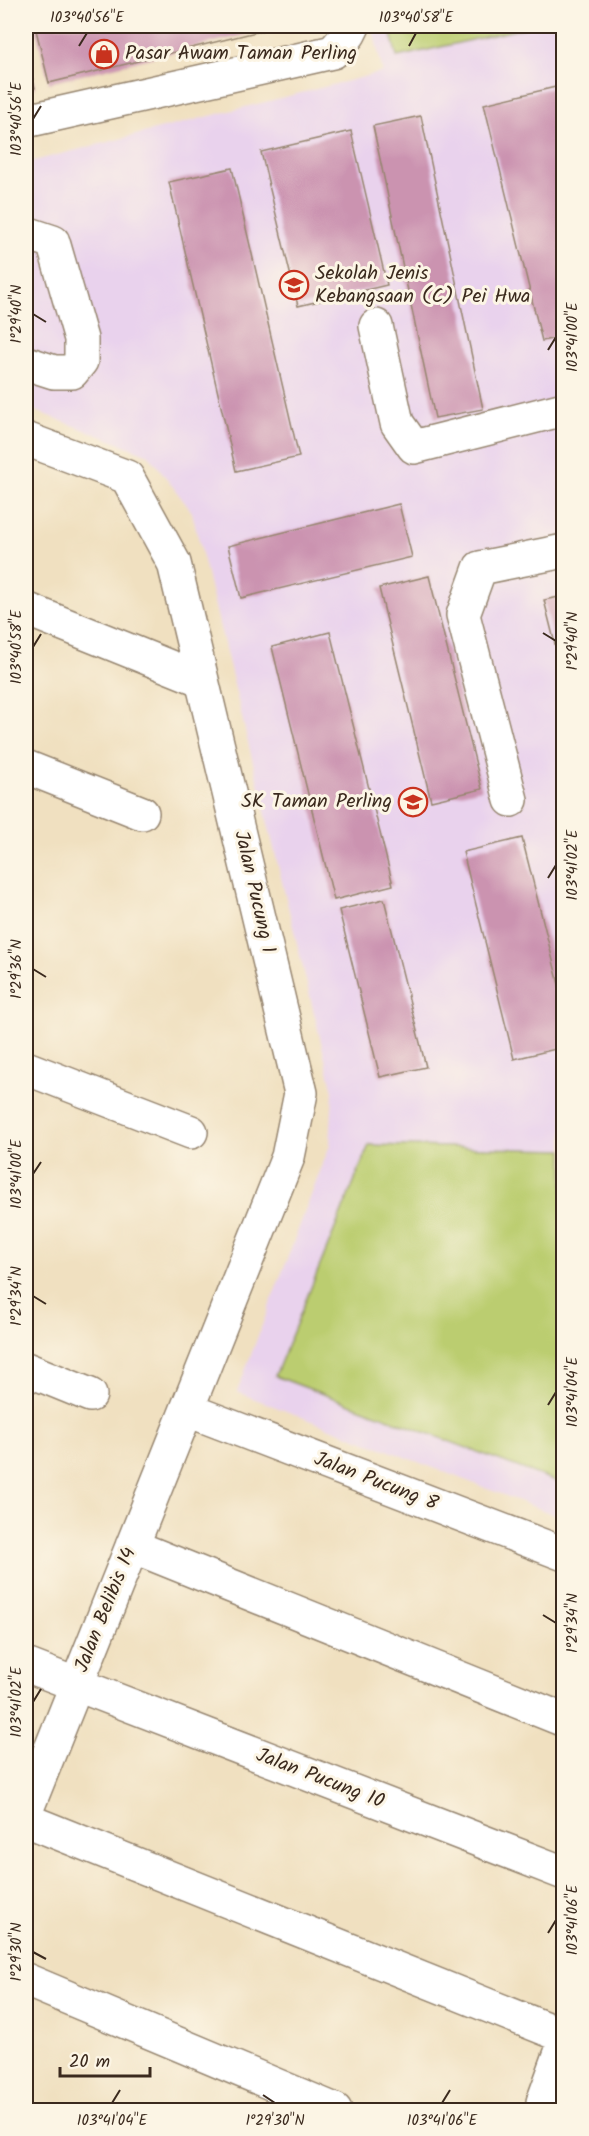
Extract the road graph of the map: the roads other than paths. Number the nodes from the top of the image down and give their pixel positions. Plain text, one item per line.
1 (353, 26) edge
2 (26, 121) edge
3 (26, 233) edge
4 (376, 326) dead end
5 (26, 363) edge
6 (564, 409) edge
7 (26, 439) edge
8 (564, 551) edge
9 (26, 609) edge
10 (202, 680) junction
11 (26, 767) edge
12 (511, 800) dead end
13 (142, 813) dead end
14 (26, 1068) edge
15 (191, 1132) dead end
16 (26, 1369) edge
17 (90, 1395) dead end
18 (188, 1410) junction
19 (132, 1546) junction
20 (564, 1554) edge
21 (26, 1665) edge
22 (76, 1686) junction
23 (564, 1720) edge
24 (26, 1811) edge
25 (26, 1820) edge
26 (564, 1873) edge
27 (26, 1980) edge
28 (564, 2036) edge
29 (564, 2044) edge
30 (543, 2102) dead end
31 (335, 2110) edge

1 - 2 street
3 - 5 street
4 - 6 street
7 - 10 street, Jalan Pucung 1
8 - 12 street
9 - 10 street
10 - 18 street, Jalan Pucung 1
11 - 13 street
14 - 15 street
16 - 17 street
18 - 19 street, Jalan Belibis 14
18 - 20 street, Jalan Pucung 8
19 - 22 street, Jalan Belibis 14
19 - 23 street
21 - 22 street, Jalan Pucung 10
22 - 24 street, Jalan Belibis 14
22 - 26 street, Jalan Pucung 10
25 - 28 street
27 - 31 street
29 - 30 street

